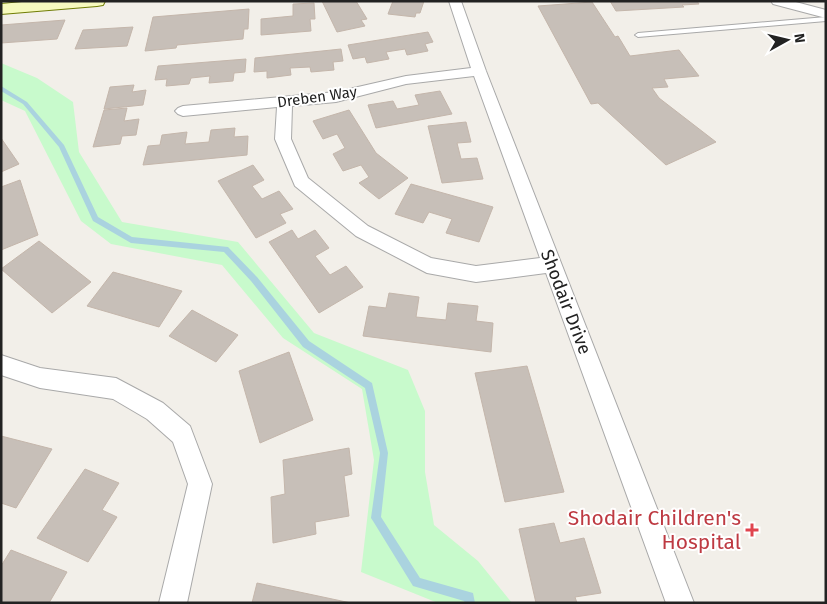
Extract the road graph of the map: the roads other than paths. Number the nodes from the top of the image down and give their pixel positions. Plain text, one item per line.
1 (97, 1) edge
2 (455, 1) edge
3 (777, 1) edge
4 (1, 9) edge
5 (826, 14) edge
6 (826, 19) edge
7 (638, 35) dead end
8 (479, 71) junction
9 (285, 102) junction
10 (184, 111) dead end
11 (551, 264) junction
12 (1, 365) edge
13 (173, 603) edge
14 (680, 603) edge

1 - 4 street
2 - 8 street, Shodair Drive
3 - 5 street
6 - 7 lane
8 - 9 street, Dreben Way
8 - 11 street, Shodair Drive
9 - 10 street, Dreben Way
9 - 11 street
11 - 14 street, Shodair Drive
12 - 13 street

